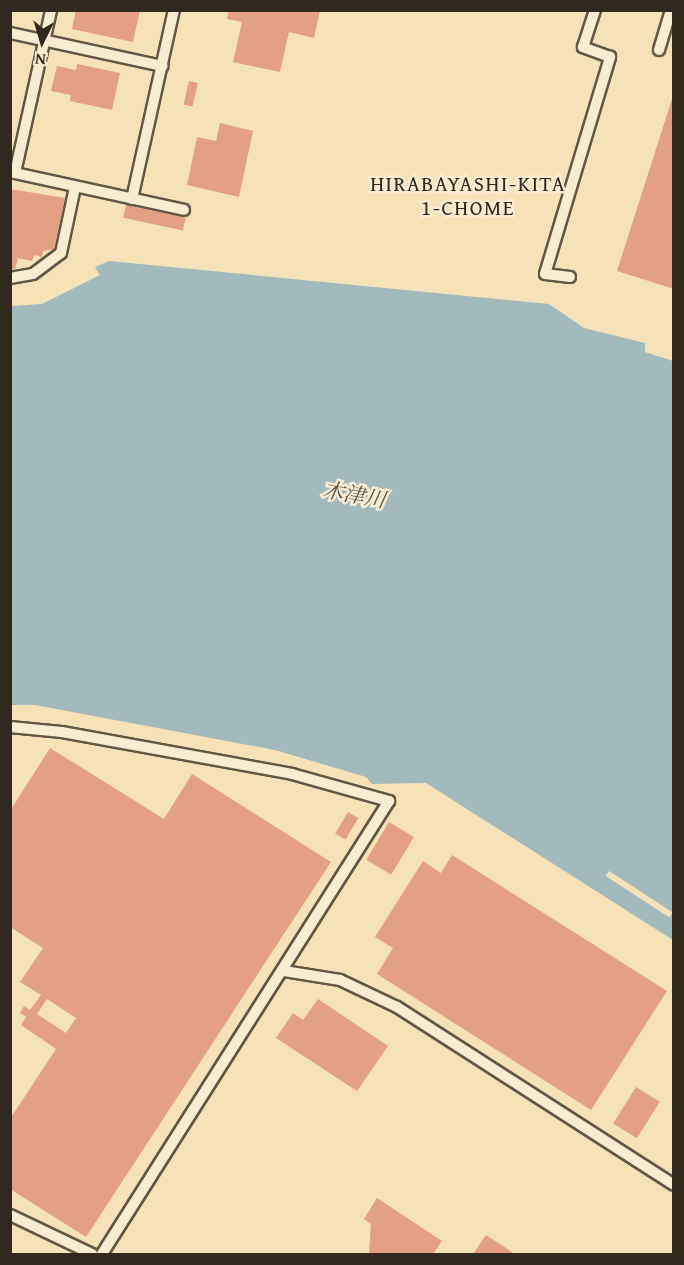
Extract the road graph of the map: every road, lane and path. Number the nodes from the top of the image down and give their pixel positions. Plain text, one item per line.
1 (51, 10) edge
2 (174, 10) edge
3 (595, 10) edge
4 (671, 10) edge
5 (10, 33) edge
6 (45, 40) junction
7 (658, 50) dead end
8 (162, 66) junction
9 (13, 173) edge
10 (75, 187) junction
11 (132, 199) junction
12 (184, 210) dead end
13 (570, 276) dead end
14 (10, 278) edge
15 (10, 727) edge
16 (284, 971) junction
17 (674, 1185) edge
18 (10, 1215) edge
19 (92, 1254) edge
20 (102, 1254) edge

1 - 6 lane
2 - 8 lane
3 - 13 lane
4 - 7 lane
5 - 6 lane
6 - 8 lane
6 - 9 lane
8 - 11 lane
9 - 10 lane
10 - 11 lane
10 - 14 lane
11 - 12 lane
15 - 16 lane
16 - 17 lane
16 - 20 lane
18 - 19 lane

